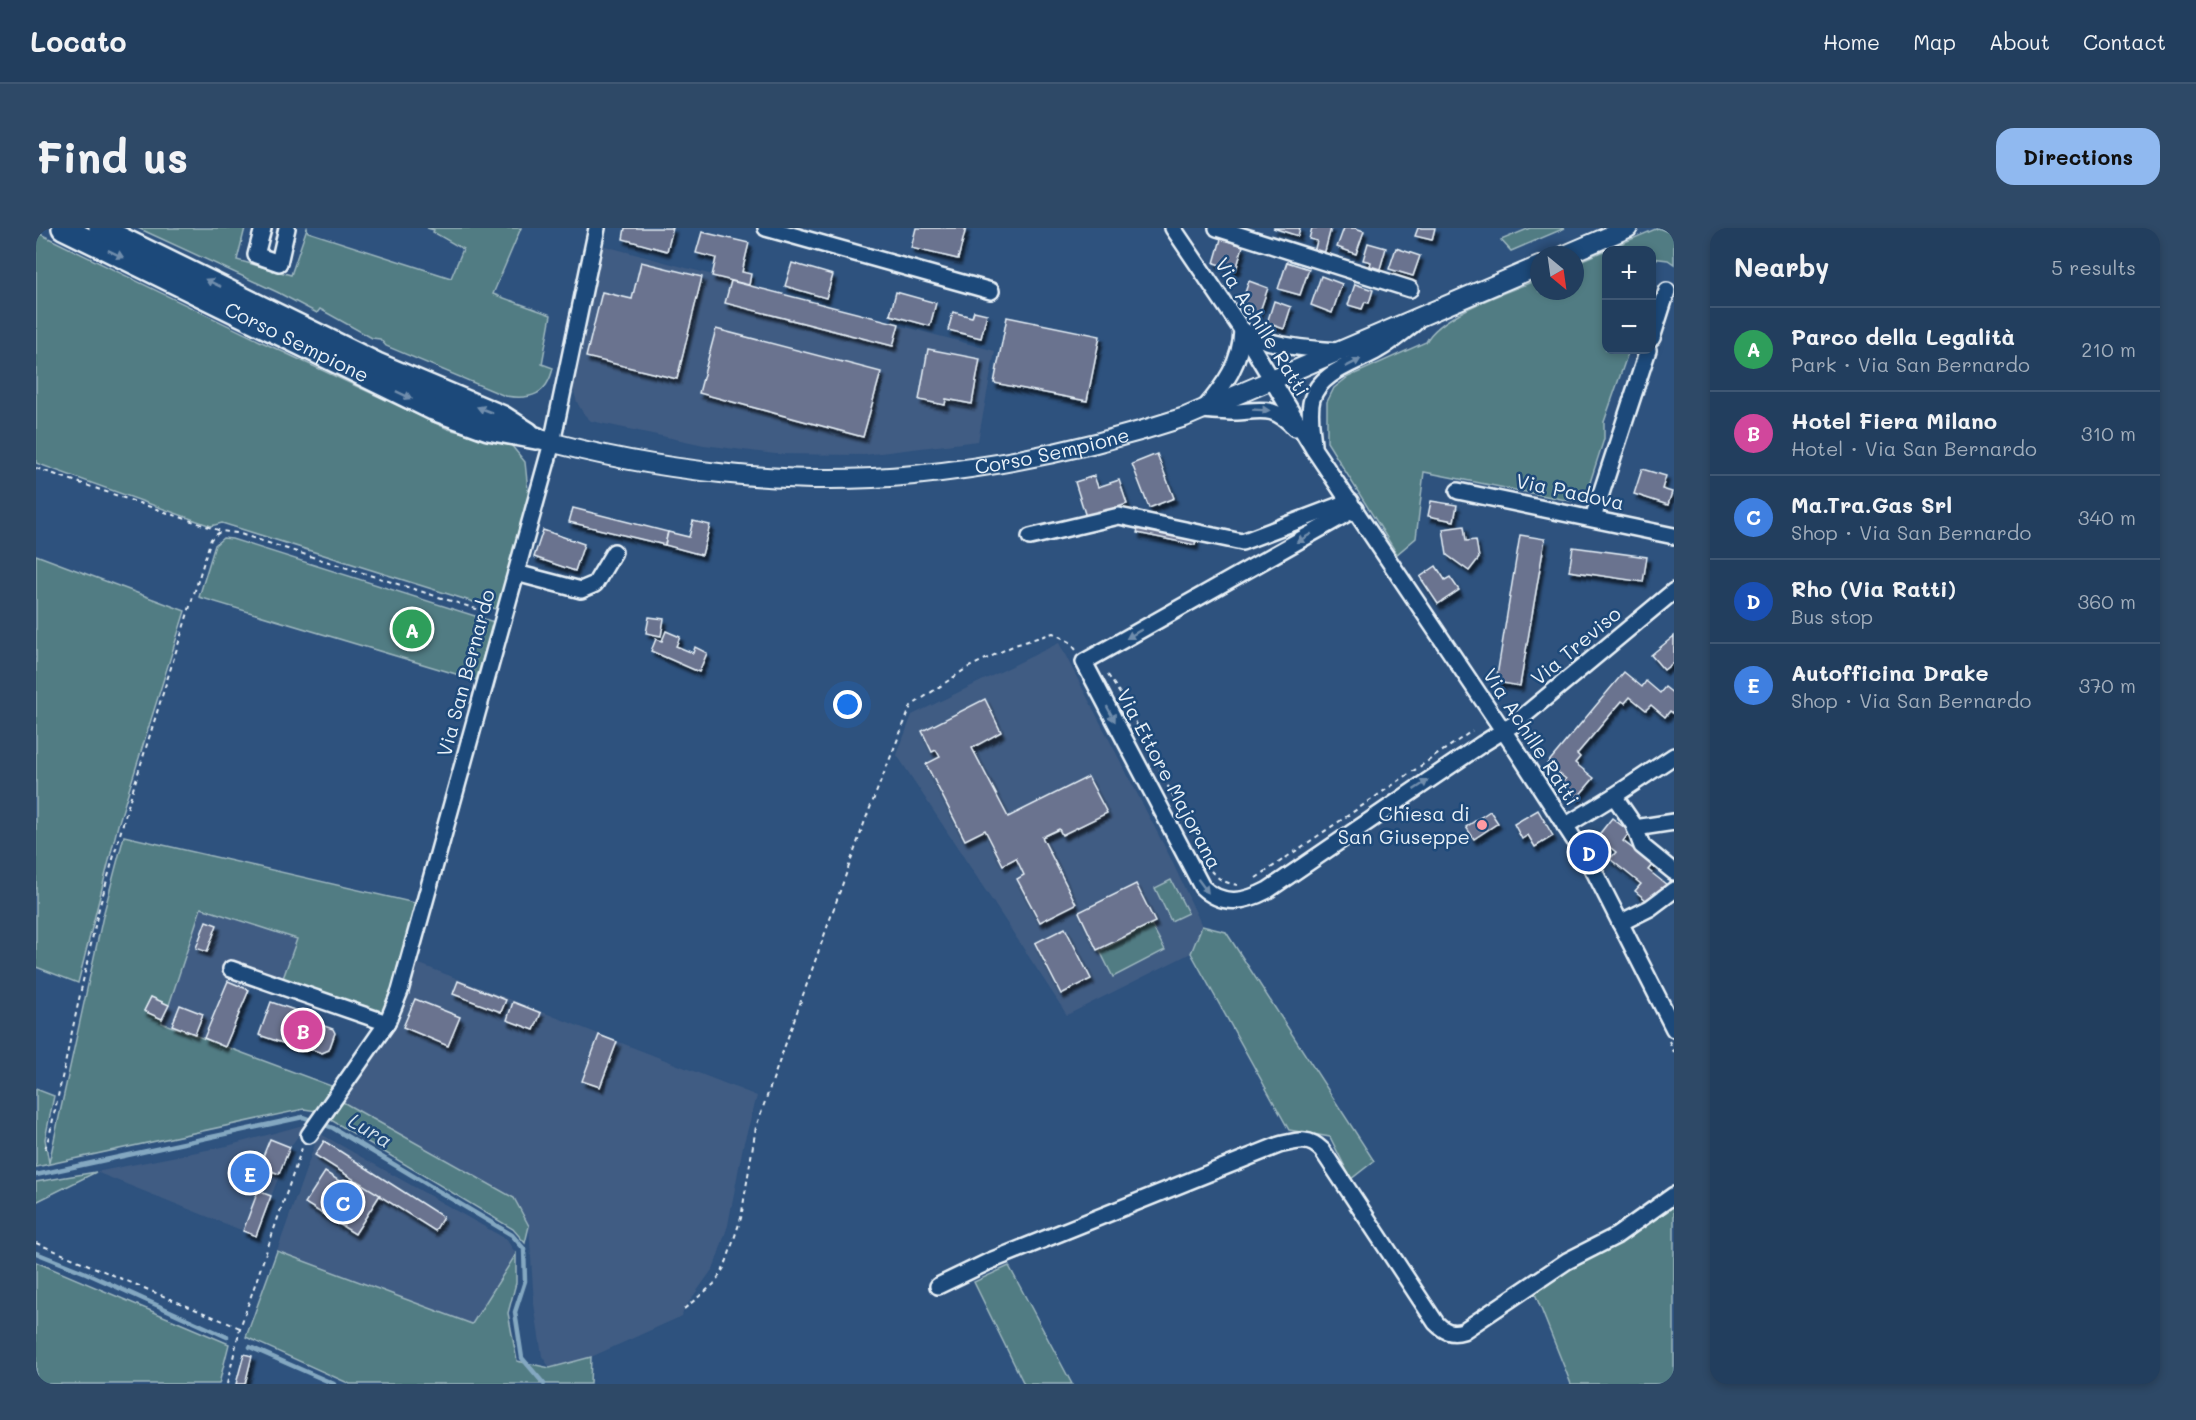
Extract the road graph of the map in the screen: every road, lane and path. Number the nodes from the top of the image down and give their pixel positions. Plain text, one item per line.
1 (63, 228) edge
2 (100, 228) edge
3 (263, 228) edge
4 (287, 228) edge
5 (597, 228) edge
6 (766, 228) edge
7 (1173, 228) edge
8 (1217, 228) edge
9 (1628, 228) edge
10 (1584, 247) edge
11 (1530, 270) edge
12 (1410, 288) dead end
13 (991, 291) dead end
14 (1667, 291) dead end
15 (1427, 314) junction
16 (1656, 325) edge
17 (1242, 330) junction
18 (1336, 351) junction
19 (1647, 354) edge
20 (1272, 379) junction
21 (1203, 411) junction
22 (544, 440) junction
23 (1313, 448) junction
24 (36, 468) edge
25 (1458, 490) dead end
26 (1352, 505) junction
27 (1593, 518) junction
28 (221, 531) junction
29 (1674, 536) edge
30 (1030, 537) dead end
31 (614, 552) dead end
32 (516, 573) junction
33 (1674, 591) edge
34 (503, 617) junction
35 (1091, 659) junction
36 (1503, 731) junction
37 (1477, 736) dead end
38 (1674, 756) edge
39 (1614, 796) junction
40 (1674, 822) edge
41 (1565, 826) junction
42 (1635, 828) junction
43 (1192, 835) dead end
44 (1208, 867) dead end
45 (1674, 872) edge
46 (1254, 880) dead end
47 (1245, 884) dead end
48 (1674, 890) edge
49 (1620, 923) junction
50 (231, 969) dead end
51 (387, 1023) junction
52 (1674, 1029) edge
53 (309, 1135) joint
54 (45, 1149) dead end
55 (1674, 1195) edge
56 (36, 1243) edge
57 (938, 1286) dead end
58 (684, 1309) dead end
59 (240, 1328) junction
60 (227, 1384) edge

1 -> 22 highway, Corso Sempione
22 -> 2 highway, Corso Sempione
3 - 4 street
5 - 22 street, Via San Bernardo
6 - 13 street
7 - 17 street, Via Achille Ratti
8 - 12 street
9 - 10 main road
11 - 15 main road, Corso Sempione
14 - 16 street
15 - 18 main road, Corso Sempione
23 -> 15 street
17 - 18 street
17 - 20 street, Via Achille Ratti
17 - 21 street
18 - 20 main road, Corso Sempione
19 - 27 street
20 - 21 main road, Corso Sempione
20 - 23 street, Via Achille Ratti
21 - 22 main road, Corso Sempione
21 -> 23 street
22 - 32 street, Via San Bernardo
23 - 26 street, Via Achille Ratti
24 - 28 path
25 - 27 street, Via Padova
26 - 30 street
26 -> 35 street
26 - 36 street, Via Achille Ratti
27 - 29 street, Via Padova
28 - 34 path
28 - 54 path
31 - 32 street
32 - 34 street, Via San Bernardo
33 - 36 street, Via Treviso
34 - 51 street, Via San Bernardo
35 -> 36 street, Via Ettore Majorana
35 - 43 path
35 - 58 path
36 - 41 street, Via Achille Ratti
37 - 46 path
38 - 39 street
39 - 41 street
39 - 42 street
40 - 42 street
41 - 49 street, Via Achille Ratti
42 - 45 street
44 - 47 path
48 - 49 street
49 - 52 street, Via Achille Ratti
50 - 51 street
51 - 53 street, Via San Bernardo
53 - 59 path
55 - 57 street
56 - 59 path
59 - 60 path

